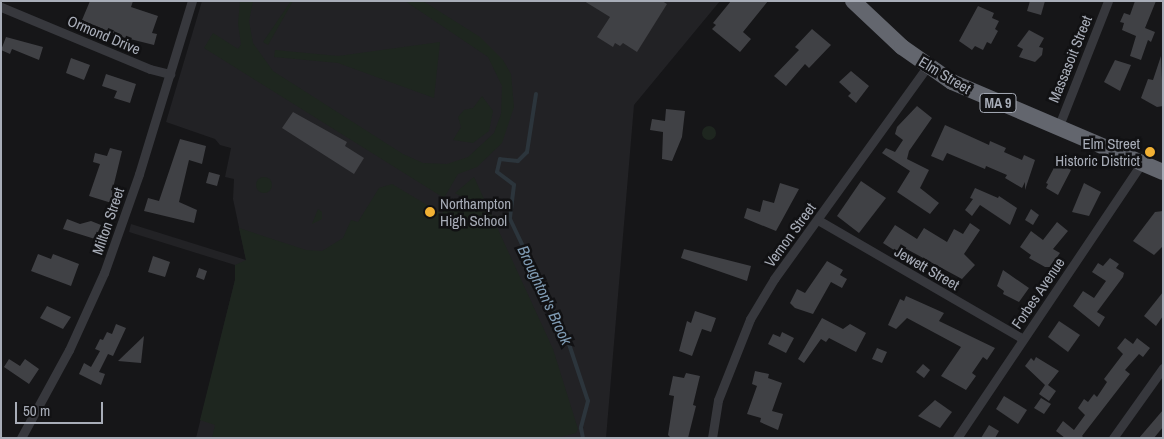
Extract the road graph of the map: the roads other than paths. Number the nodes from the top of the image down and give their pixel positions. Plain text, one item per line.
1 (192, 1) edge
2 (853, 1) edge
3 (1108, 1) edge
4 (1, 7) edge
5 (927, 67) junction
6 (170, 74) junction
7 (1058, 128) junction
8 (1142, 163) junction
9 (1163, 172) edge
10 (818, 220) junction
11 (1023, 339) junction
12 (1163, 368) edge
13 (21, 438) edge
14 (712, 438) edge
15 (956, 438) edge
16 (1113, 438) edge

1 - 6 street, Milton Street
2 - 5 highway, Elm Street / MA 9
3 - 7 street, Massasoit Street
4 - 6 street, Ormond Drive
5 - 7 highway, Elm Street / MA 9
5 - 10 street, Vernon Street
6 - 13 street, Milton Street
7 - 8 highway, Elm Street / MA 9
8 - 9 highway, Elm Street / MA 9
8 - 11 street, Forbes Avenue
10 - 11 street, Jewett Street
10 - 14 street, Vernon Street
11 - 15 street, Forbes Avenue
12 - 16 street

